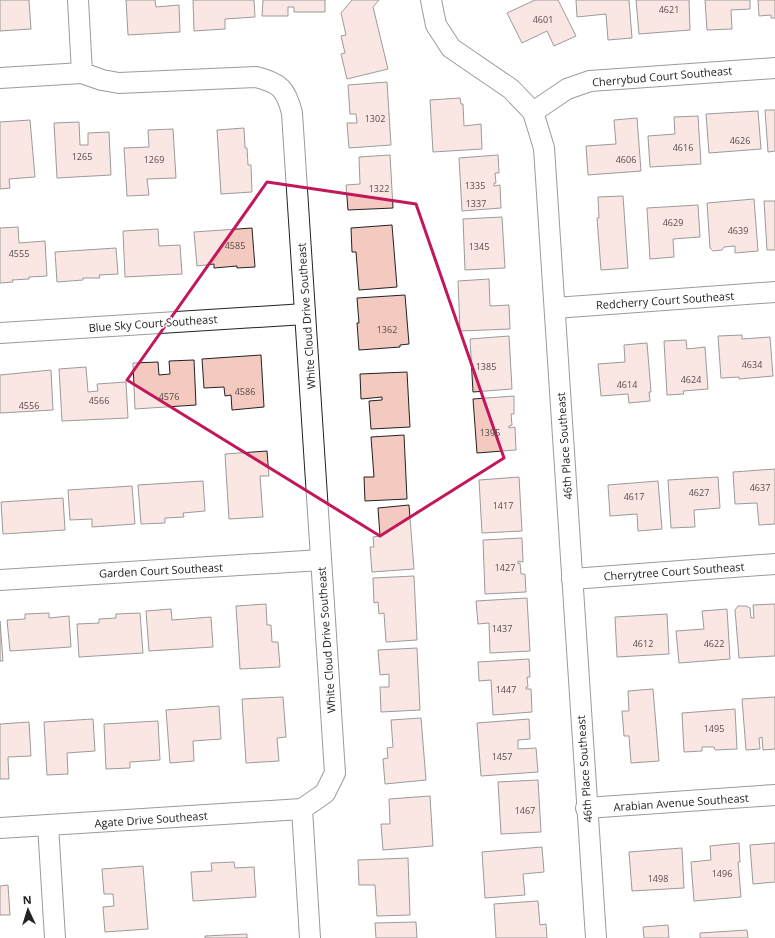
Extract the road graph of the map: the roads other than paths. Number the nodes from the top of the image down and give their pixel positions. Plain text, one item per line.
1 (78, 0) edge
2 (431, 0) edge
3 (775, 68) edge
4 (82, 73) junction
5 (0, 78) edge
6 (533, 112) junction
7 (775, 292) edge
8 (555, 308) junction
9 (305, 314) junction
10 (0, 333) edge
11 (321, 560) junction
12 (775, 564) edge
13 (572, 579) junction
14 (0, 580) edge
15 (775, 795) edge
16 (586, 808) junction
17 (302, 809) junction
18 (48, 825) junction
19 (0, 828) edge
20 (55, 938) edge
21 (310, 938) edge
22 (596, 938) edge

1 - 4 street
2 - 6 street, 46th Place Southeast
3 - 6 street, Cherrybud Court Southeast
4 - 5 street
4 - 9 street, White Cloud Drive Southeast
6 - 8 street, 46th Place Southeast
7 - 8 street, Redcherry Court Southeast
8 - 13 street, 46th Place Southeast
9 - 10 street, Blue Sky Court Southeast
9 - 11 street, White Cloud Drive Southeast
11 - 14 street, Garden Court Southeast
11 - 17 street, White Cloud Drive Southeast
12 - 13 street, Cherrytree Court Southeast
13 - 16 street, 46th Place Southeast
15 - 16 street, Arabian Avenue Southeast
16 - 22 street, 46th Place Southeast
17 - 18 street, Agate Drive Southeast
17 - 21 street
18 - 19 street, Agate Drive Southeast
18 - 20 street

